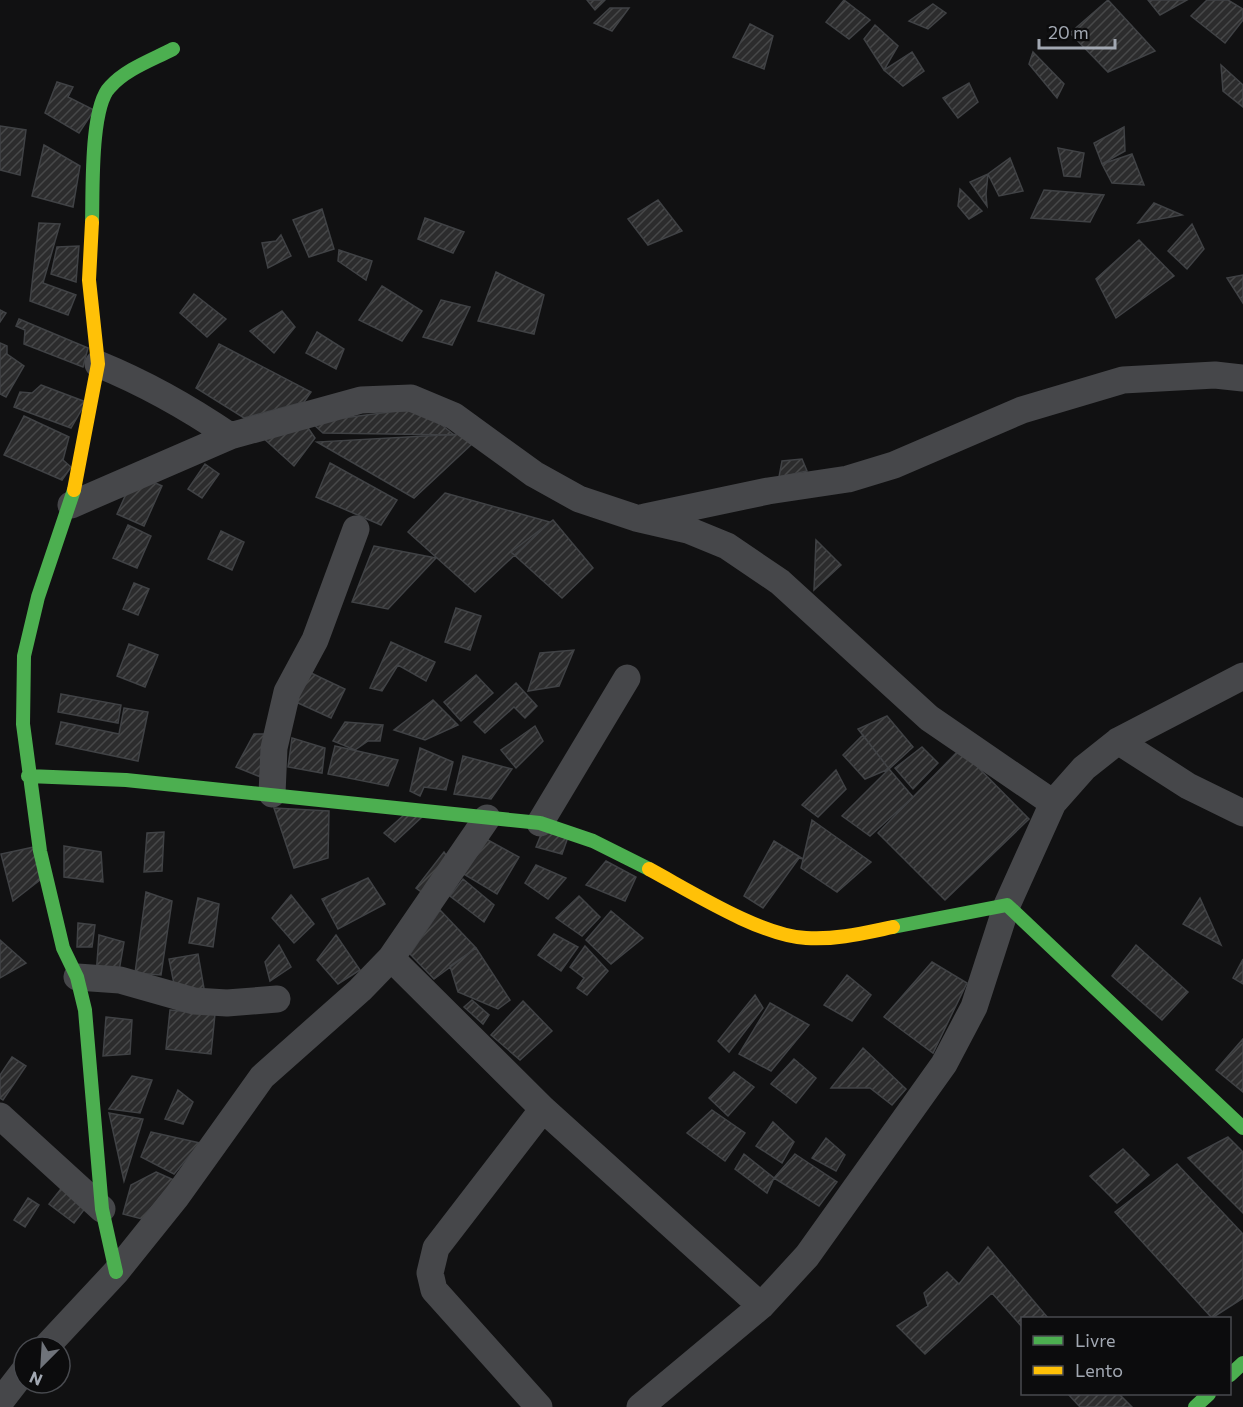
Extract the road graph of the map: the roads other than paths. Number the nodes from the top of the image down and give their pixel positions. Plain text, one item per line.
1 (173, 49) dead end
2 (98, 364) junction
3 (1243, 378) edge
4 (230, 436) junction
5 (71, 505) junction
6 (636, 518) junction
7 (356, 529) dead end
8 (1243, 676) edge
9 (627, 678) dead end
10 (1118, 741) junction
11 (28, 776) junction
12 (272, 794) junction
13 (1053, 803) junction
14 (1243, 813) edge
15 (487, 818) junction
16 (540, 824) junction
17 (1007, 905) junction
18 (391, 958) junction
19 (77, 977) junction
20 (277, 999) dead end
21 (543, 1109) junction
22 (0, 1116) edge
23 (1243, 1128) edge
24 (102, 1209) junction
25 (116, 1272) junction
26 (761, 1306) junction
27 (57, 1335) edge
28 (1243, 1362) edge
29 (1231, 1374) edge
30 (12, 1386) edge
31 (1208, 1395) edge
32 (0, 1402) edge
33 (539, 1407) edge
34 (640, 1407) edge
35 (1194, 1407) edge

1 - 2 street
2 - 4 street
2 - 5 street
3 - 6 street
4 - 5 street
4 - 6 street
5 - 11 street
6 - 13 street
7 - 12 street
8 - 10 street
9 - 16 street
10 - 13 street
10 - 14 street
11 - 12 street
11 - 19 street
12 - 15 street
13 - 17 street
15 - 16 street
15 - 18 street
16 - 17 street
17 - 23 street
17 - 26 street
18 - 21 street
18 - 25 street
19 - 20 street
19 - 24 street
21 - 26 street
21 - 33 street
22 - 24 street
24 - 25 street
25 - 27 street
26 - 34 street
28 - 29 street
30 - 32 street
31 - 35 street

